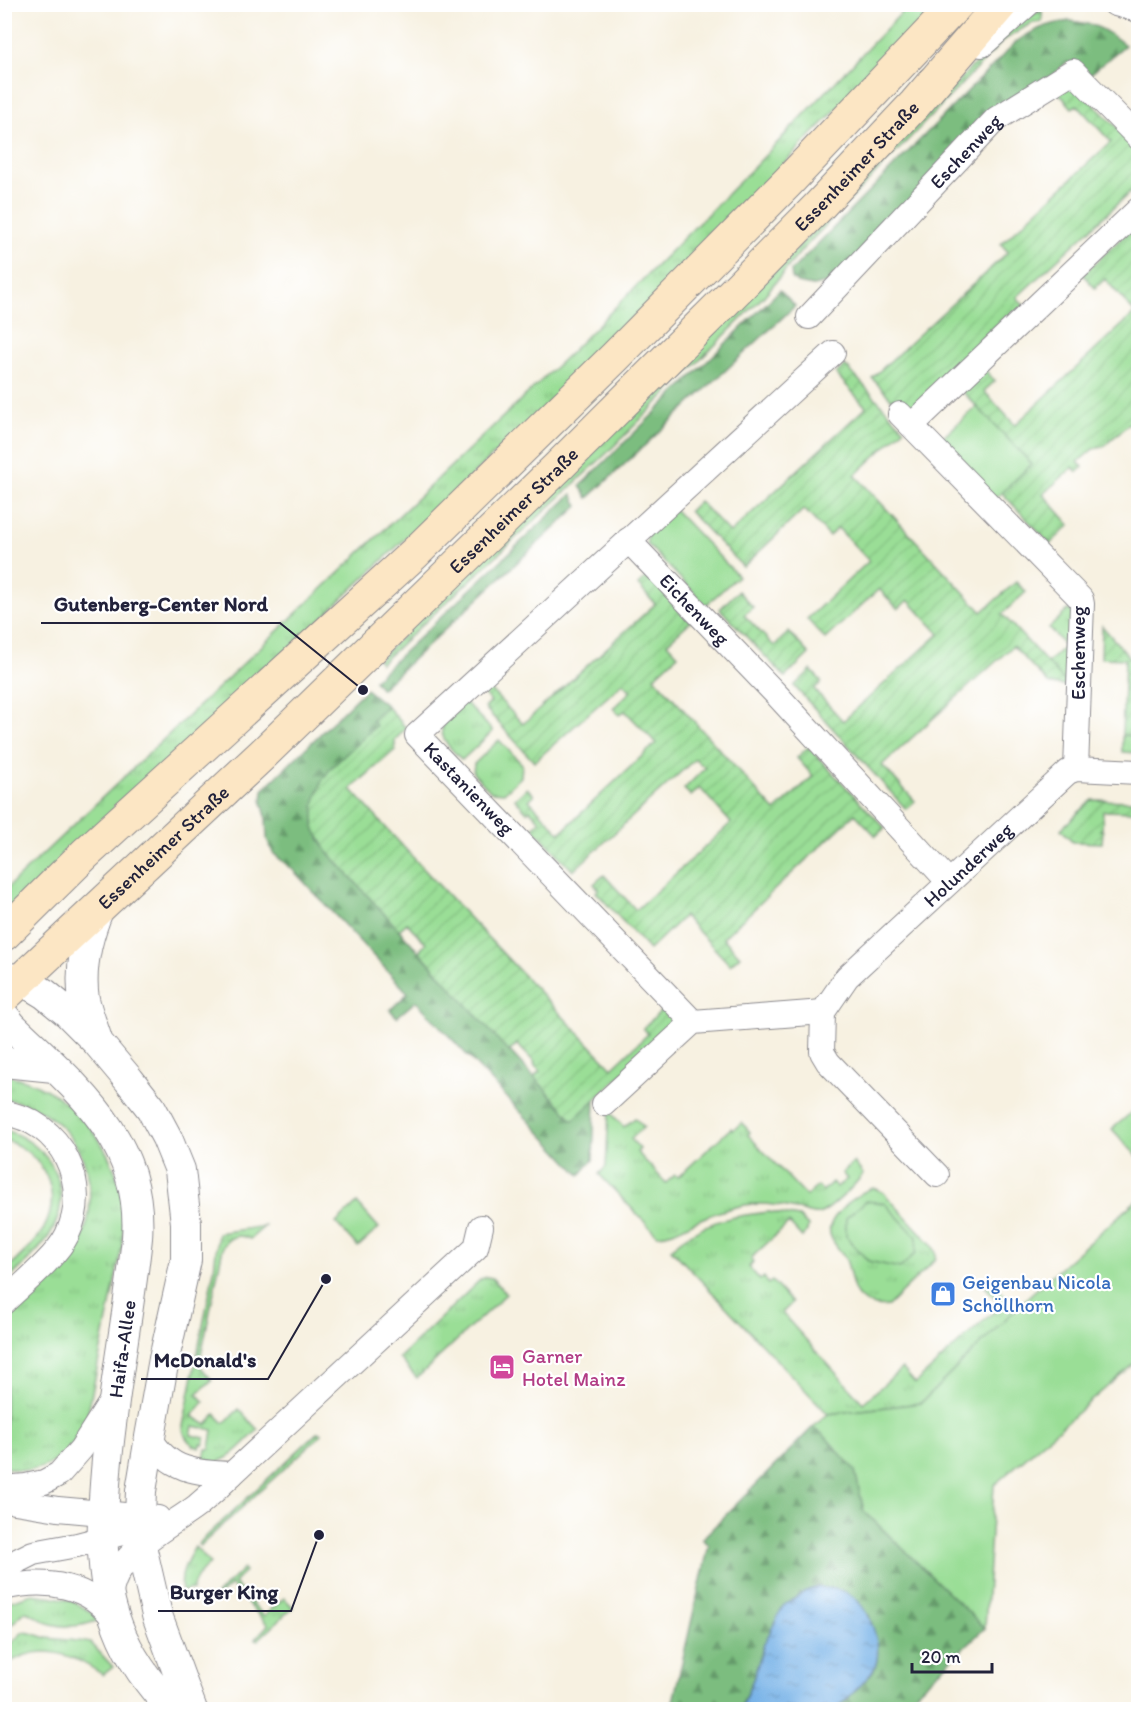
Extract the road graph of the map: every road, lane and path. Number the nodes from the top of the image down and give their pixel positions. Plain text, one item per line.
1 (957, 4) edge
2 (1000, 4) edge
3 (1028, 4) edge
4 (1115, 4) edge
5 (1138, 10) edge
6 (915, 104) junction
7 (1138, 137) edge
8 (1138, 210) edge
9 (809, 317) dead end
10 (833, 352) dead end
11 (628, 540) junction
12 (1076, 769) junction
13 (1138, 772) edge
14 (949, 882) junction
15 (99, 908) junction
16 (5, 934) edge
17 (10, 984) edge
18 (823, 1012) junction
19 (4, 1016) edge
20 (693, 1022) junction
21 (98, 1042) junction
22 (4, 1062) edge
23 (54, 1067) junction
24 (604, 1104) dead end
25 (4, 1113) edge
26 (937, 1175) dead end
27 (481, 1227) dead end
28 (4, 1302) edge
29 (114, 1397) junction
30 (150, 1437) junction
31 (232, 1474) junction
32 (4, 1488) edge
33 (4, 1499) edge
34 (103, 1526) junction
35 (141, 1530) junction
36 (4, 1547) edge
37 (4, 1562) edge
38 (4, 1572) edge
39 (4, 1588) edge
40 (113, 1611) junction
41 (173, 1710) edge
42 (192, 1710) edge

1 - 16 main road, Essenheimer Straße
2 - 6 main road, Essenheimer Straße
3 - 6 street
4 - 5 street
6 - 15 main road, Essenheimer Straße
7 - 9 street, Eschenweg
8 - 12 street, Eschenweg
10 - 11 street
11 - 14 street, Eichenweg
11 - 20 street, Kastanienweg
12 - 13 street
12 - 14 street, Holunderweg
14 - 18 street, Holunderweg
15 - 17 main road, Essenheimer Straße
15 - 21 street
17 - 21 street
18 - 20 street
18 - 26 street
19 - 23 street, Haifa-Allee
20 - 24 street
21 - 30 street
22 - 23 street
23 - 29 street, Haifa-Allee
25 - 28 street
27 - 31 street
29 - 32 street
29 - 34 street, Haifa-Allee
30 - 31 street
30 - 35 street
31 - 35 street
33 - 34 street
34 - 35 street
34 - 38 street
34 - 40 street, Haifa-Allee
35 - 40 street
35 - 42 street
36 - 37 street
39 - 40 street
40 - 41 street, Haifa-Allee

